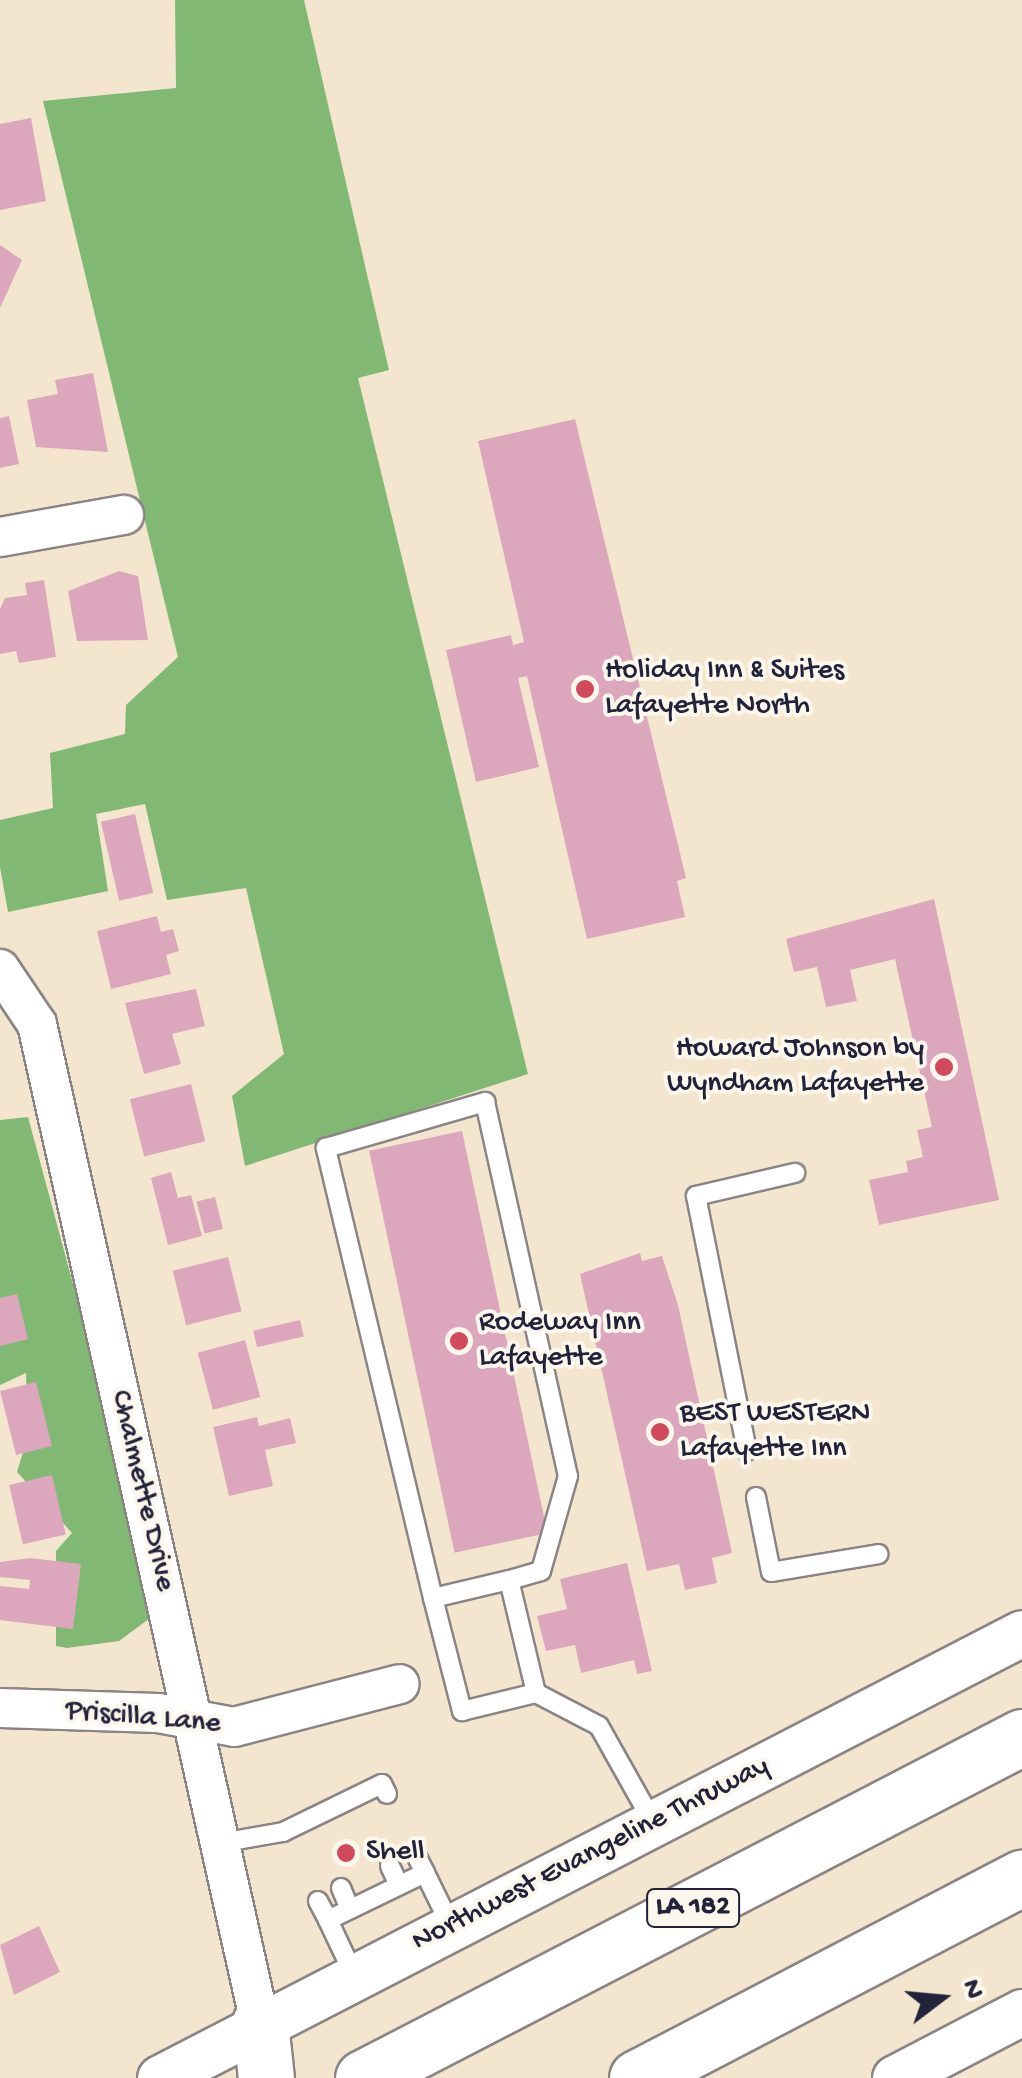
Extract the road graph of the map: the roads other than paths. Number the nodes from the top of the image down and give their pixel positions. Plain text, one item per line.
1 (124, 515) dead end
2 (0, 537) edge
3 (0, 969) edge
4 (795, 1172) dead end
5 (747, 1451) dead end
6 (756, 1496) dead end
7 (879, 1554) dead end
8 (509, 1580) junction
9 (433, 1598) junction
10 (1022, 1633) edge
11 (400, 1684) dead end
12 (536, 1693) junction
13 (0, 1708) edge
14 (192, 1720) junction
15 (1022, 1737) edge
16 (387, 1794) dead end
17 (654, 1824) junction
18 (220, 1843) junction
19 (415, 1853) dead end
20 (390, 1866) dead end
21 (425, 1873) junction
22 (1022, 1878) edge
23 (399, 1885) junction
24 (340, 1888) dead end
25 (318, 1901) dead end
26 (350, 1909) junction
27 (328, 1920) junction
28 (451, 1926) junction
29 (354, 1975) junction
30 (520, 1997) junction
31 (1022, 2012) edge
32 (260, 2023) junction
33 (160, 2078) edge
34 (266, 2078) edge
35 (363, 2078) edge
36 (428, 2078) edge
37 (636, 2078) edge
38 (895, 2078) edge

1 - 2 street
3 - 14 street, Chalmette Drive
4 - 5 lane
6 - 7 lane
8 - 9 lane
8 - 9 lane
8 - 12 lane
9 - 12 lane
10 - 17 street, Northwest Evangeline Thruway
11 - 14 street, Priscilla Lane
12 - 17 lane
13 - 14 street, Priscilla Lane
14 - 18 street, Chalmette Drive
15 - 30 highway, LA 182
16 - 18 lane
17 - 28 street, Northwest Evangeline Thruway
18 - 32 street, Chalmette Drive
19 - 21 lane
20 - 23 lane
21 - 23 lane
21 - 28 lane
22 - 37 highway
23 - 26 lane
24 - 26 lane
25 - 27 lane
26 - 27 lane
27 - 29 lane
28 - 29 street, Northwest Evangeline Thruway
29 - 32 street, Northwest Evangeline Thruway
30 - 35 highway, LA 182
30 - 36 highway
31 - 38 street
32 - 33 street, Northwest Evangeline Thruway
32 - 34 highway

